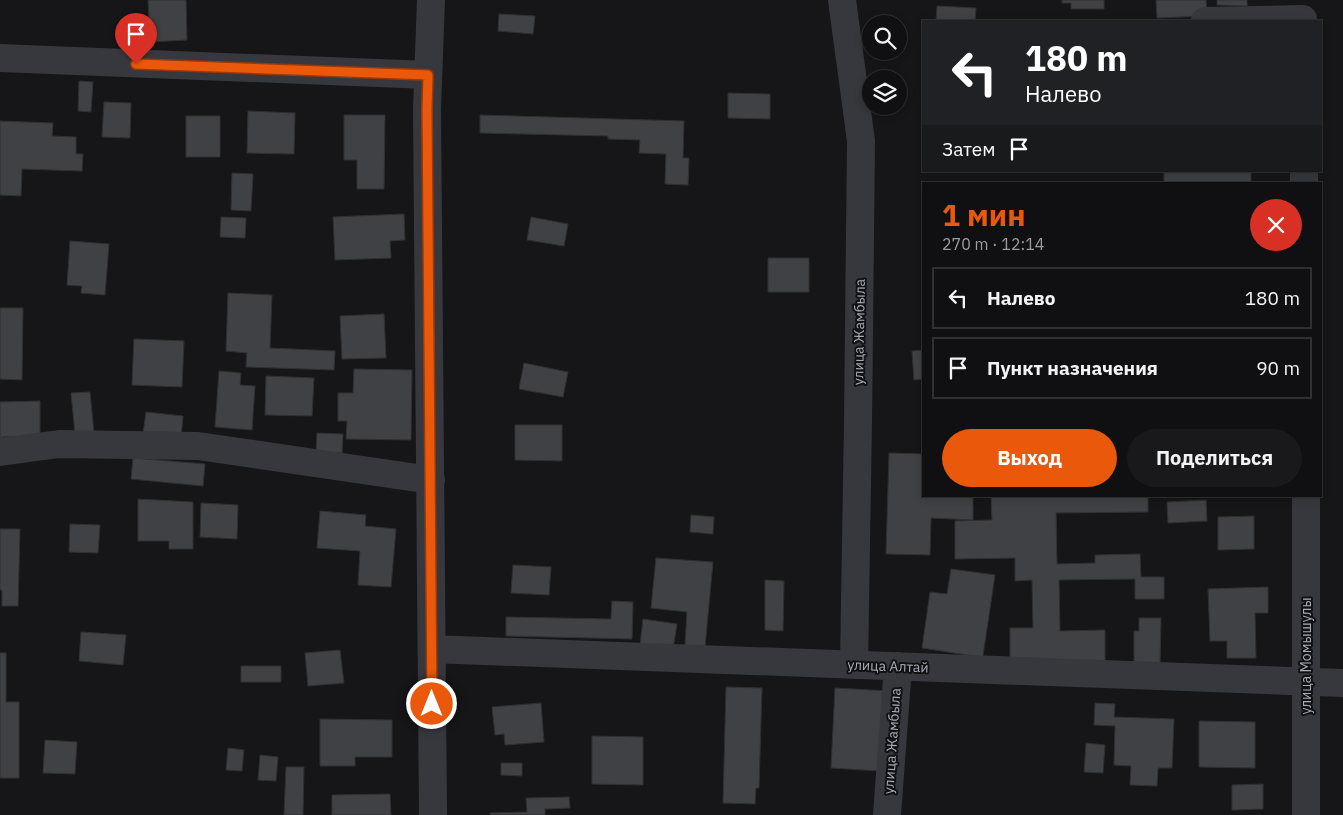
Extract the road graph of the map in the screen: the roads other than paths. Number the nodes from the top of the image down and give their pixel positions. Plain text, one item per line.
1 (431, 0) edge
2 (842, 0) edge
3 (1303, 13) edge
4 (1217, 20) edge
5 (0, 58) edge
6 (428, 75) junction
7 (0, 452) edge
8 (431, 480) junction
9 (1306, 497) edge
10 (432, 649) junction
11 (854, 665) junction
12 (898, 666) junction
13 (1307, 682) junction
14 (1343, 683) edge
15 (432, 815) edge
16 (887, 815) edge
17 (1306, 815) edge

1 - 6 street
2 - 11 street, улица Жамбыла
3 - 4 street
5 - 6 street
6 - 8 street
7 - 8 street
8 - 10 street
9 - 13 street, улица Момышулы
10 - 11 street, улица Алтай
10 - 15 street
11 - 12 street, улица Алтай
12 - 13 street, улица Алтай
12 - 16 street, улица Жамбыла
13 - 14 street, улица Алтай
13 - 17 street, улица Момышулы

